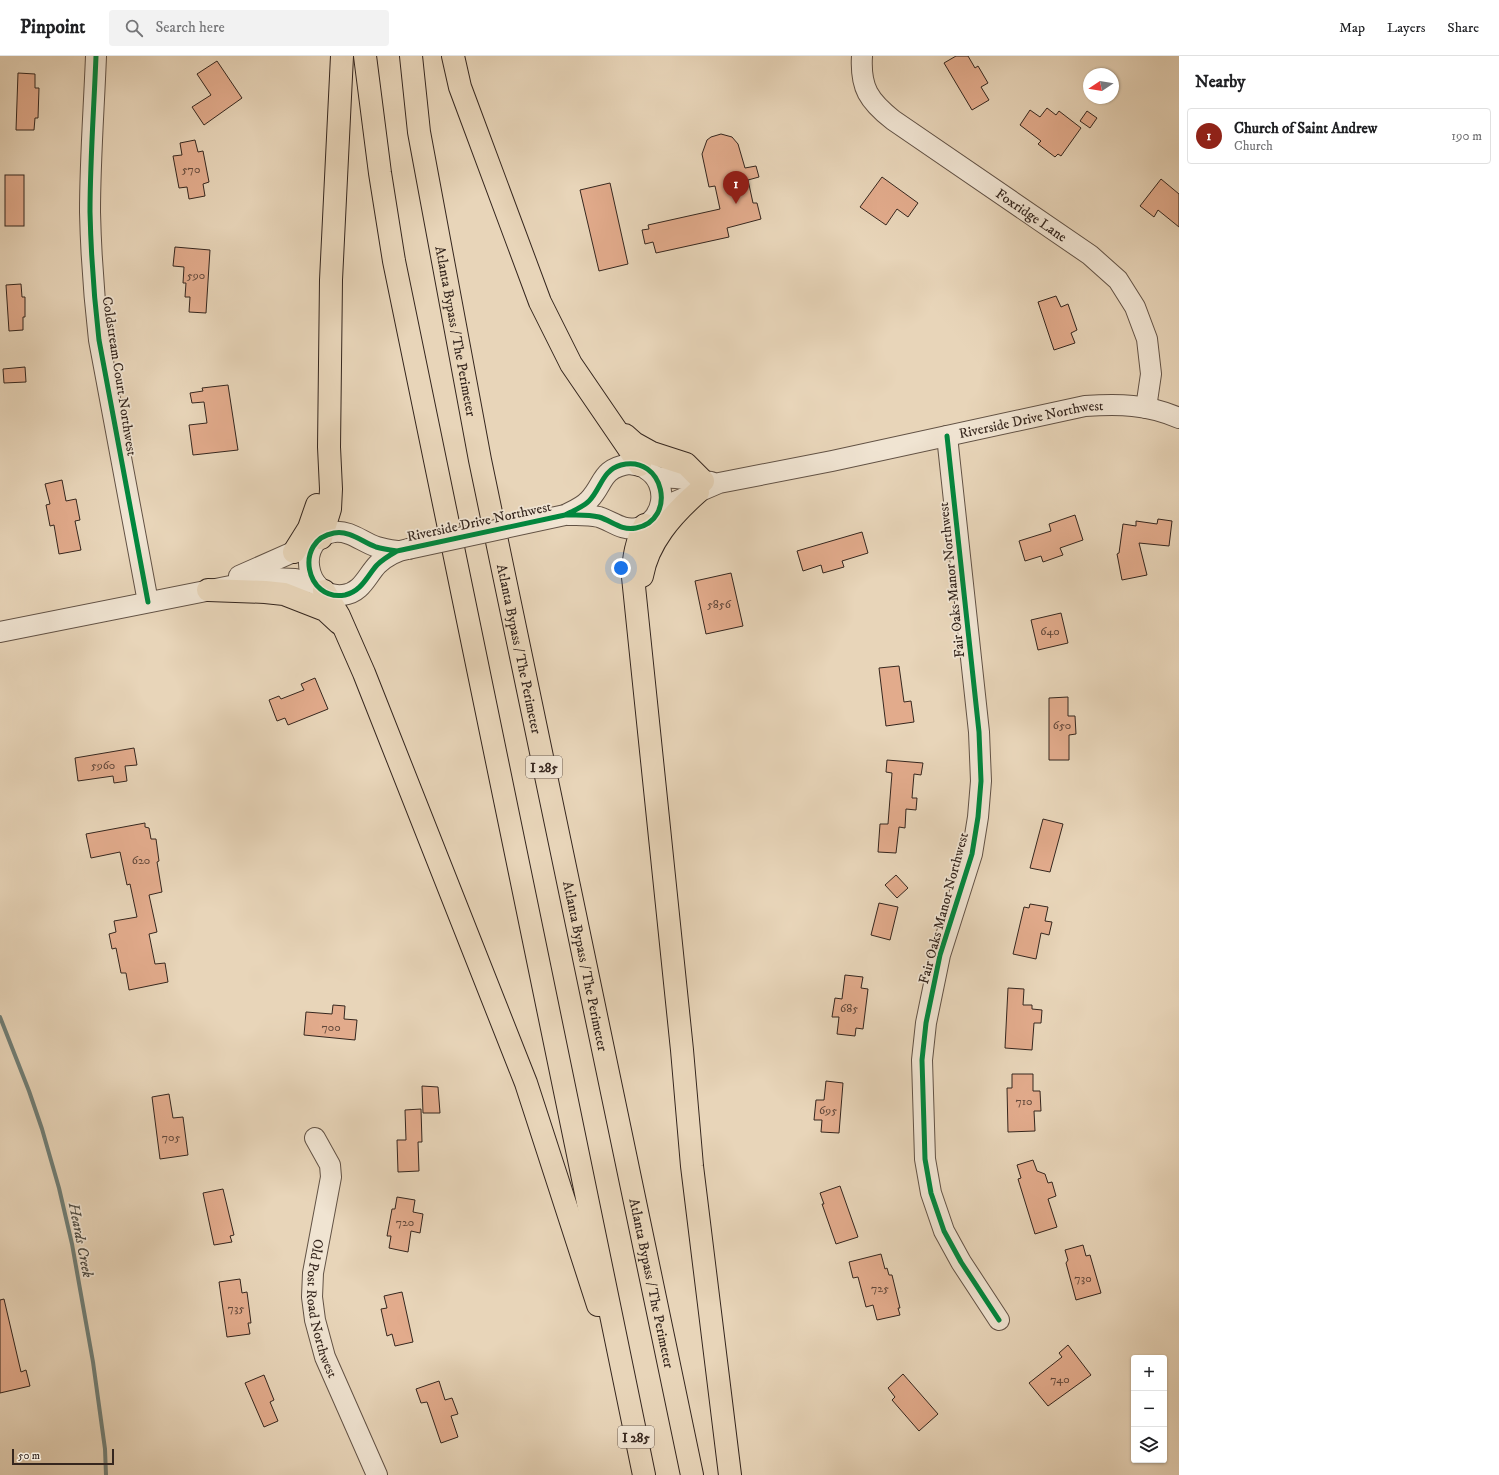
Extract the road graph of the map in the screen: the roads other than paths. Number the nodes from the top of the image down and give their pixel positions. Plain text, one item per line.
1 (96, 56) edge
2 (342, 56) edge
3 (365, 56) edge
4 (411, 56) edge
5 (453, 56) edge
6 (862, 56) edge
7 (1146, 408) junction
8 (1179, 418) edge
9 (609, 420) junction
10 (947, 436) junction
11 (329, 447) junction
12 (648, 471) junction
13 (706, 485) junction
14 (565, 515) junction
15 (652, 518) junction
16 (319, 540) junction
17 (403, 550) junction
18 (294, 552) junction
19 (320, 587) junction
20 (208, 590) junction
21 (148, 602) junction
22 (636, 605) junction
23 (344, 628) junction
24 (0, 632) edge
25 (315, 1138) dead end
26 (999, 1320) dead end
27 (628, 1399) junction
28 (377, 1475) edge
29 (644, 1475) edge
30 (692, 1475) edge
31 (730, 1475) edge

1 - 21 street, Coldstream Court Northwest
2 - 11 highway
3 - 27 highway, I 285
4 - 30 highway, Atlanta Bypass / The Perimeter / I 285
5 - 9 highway
6 - 7 street, Foxridge Lane
7 - 8 street, Riverside Drive Northwest
7 - 10 street, Riverside Drive Northwest
9 - 12 highway
9 - 13 highway
10 - 13 street, Riverside Drive Northwest
10 - 26 street, Fair Oaks Manor Northwest
11 - 16 highway
11 - 18 highway
12 - 13 street, Riverside Drive Northwest
12 - 14 street, Riverside Drive Northwest
12 - 15 street
13 - 15 street, Riverside Drive Northwest
13 - 22 highway
14 - 15 street, Riverside Drive Northwest
14 - 17 street, Riverside Drive Northwest, bridge
15 - 22 highway
16 - 17 street, Riverside Drive Northwest
16 - 18 street
16 - 19 street
17 - 19 street, Riverside Drive Northwest
18 - 20 street
19 - 20 street
19 - 23 highway
20 - 21 street
20 - 23 highway
21 - 24 street
22 - 31 highway
23 - 27 highway
25 - 28 street, Old Post Road Northwest
27 - 29 highway, I 285

